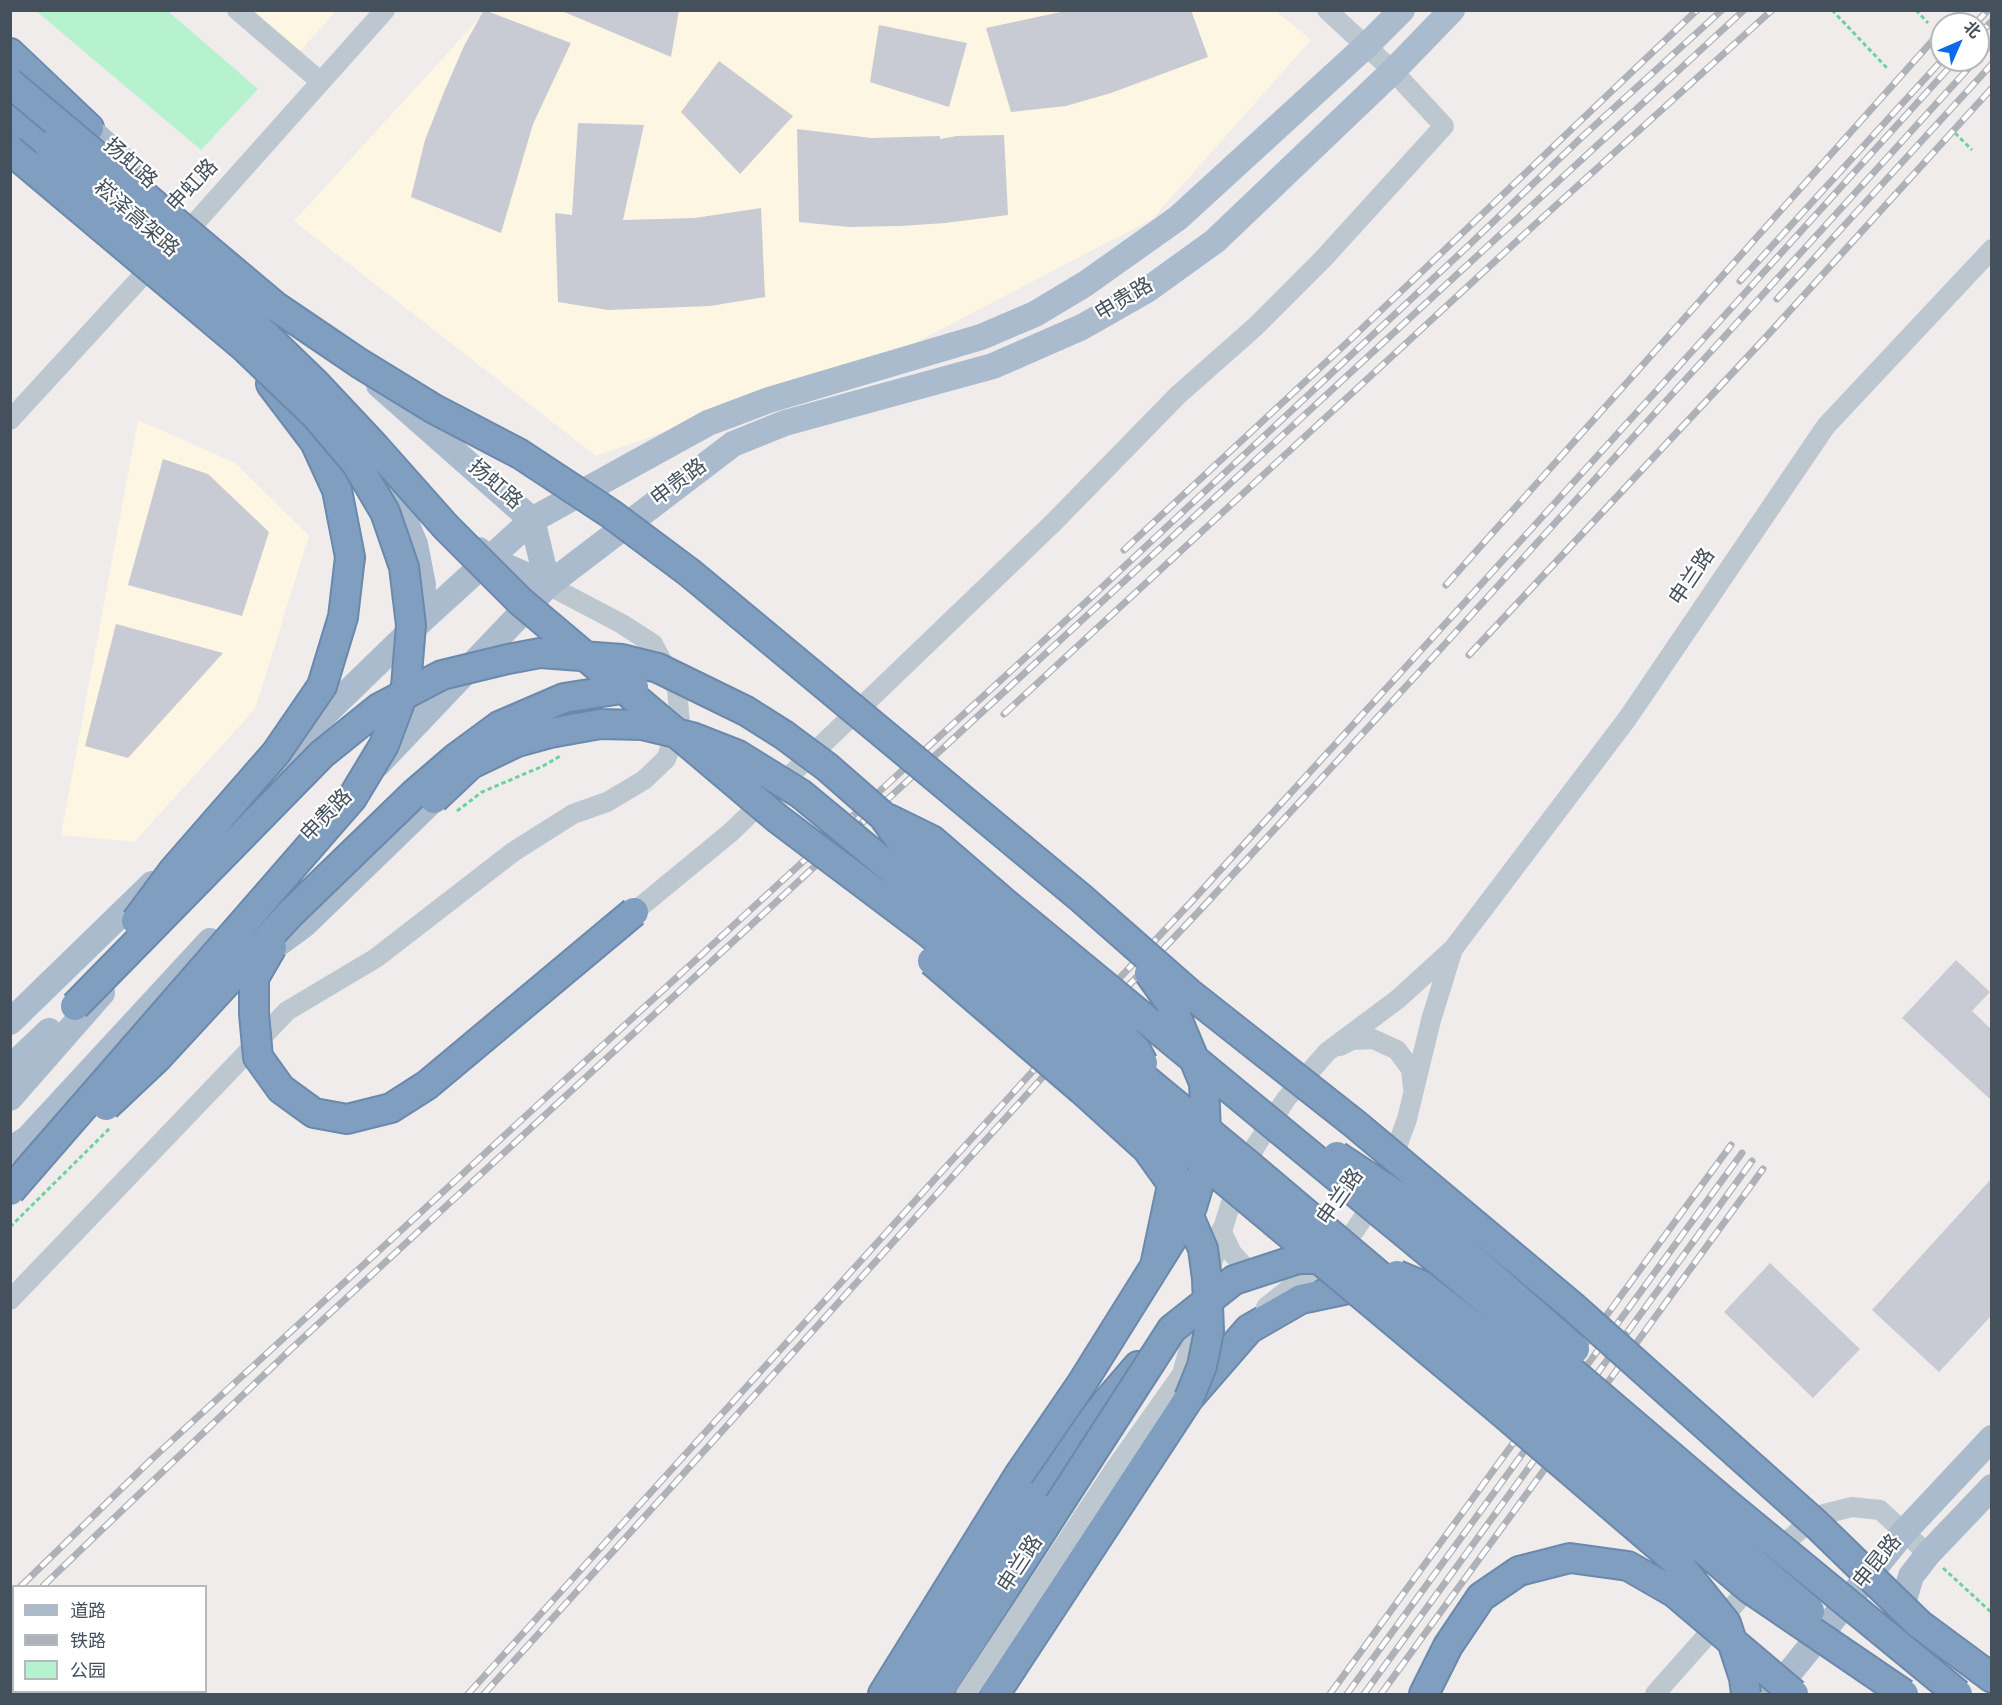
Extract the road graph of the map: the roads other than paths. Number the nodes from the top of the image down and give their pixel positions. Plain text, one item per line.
1 (237, 10) edge
2 (386, 10) edge
3 (1327, 10) edge
4 (1402, 10) edge
5 (1452, 10) edge
6 (10, 38) edge
7 (1367, 45) junction
8 (10, 52) edge
9 (10, 63) edge
10 (1393, 71) junction
11 (321, 82) junction
12 (10, 83) edge
13 (10, 116) edge
14 (88, 128) junction
15 (10, 135) edge
16 (10, 150) edge
17 (136, 180) junction
18 (102, 211) junction
19 (195, 224) junction
20 (1992, 249) edge
21 (158, 258) junction
22 (250, 337) junction
23 (10, 420) edge
24 (373, 452) junction
25 (532, 520) junction
26 (489, 559) junction
27 (548, 585) junction
28 (421, 621) junction
29 (704, 690) junction
30 (325, 714) junction
31 (434, 799) joint
32 (882, 816) junction
33 (778, 819) junction
34 (1081, 898) junction
35 (634, 912) joint
36 (290, 914) junction
37 (1452, 949) junction
38 (200, 992) junction
39 (75, 1006) junction
40 (10, 1022) edge
41 (126, 1031) junction
42 (1327, 1052) junction
43 (10, 1068) edge
44 (1222, 1081) junction
45 (1414, 1093) junction
46 (10, 1098) edge
47 (19, 1144) edge
48 (10, 1157) edge
49 (10, 1193) edge
50 (1221, 1230) junction
51 (1155, 1266) junction
52 (1310, 1272) junction
53 (10, 1300) edge
54 (1172, 1329) junction
55 (1543, 1347) junction
56 (1082, 1383) junction
57 (1185, 1386) junction
58 (1992, 1438) edge
59 (1992, 1487) edge
60 (1038, 1490) junction
61 (1904, 1533) junction
62 (1928, 1554) junction
63 (1919, 1624) junction
64 (1992, 1678) edge
65 (883, 1695) edge
66 (912, 1695) edge
67 (937, 1695) edge
68 (966, 1695) edge
69 (995, 1695) edge
70 (1424, 1695) edge
71 (1655, 1695) edge
72 (1746, 1695) edge
73 (1772, 1695) edge
74 (1794, 1695) edge
75 (1905, 1695) edge
76 (1957, 1695) edge

1 - 11 street
2 - 11 street, 申虹路
3 - 7 street
4 - 7 main road, 申贵路
5 - 10 main road, 申贵路
6 - 14 main road
7 - 10 street
7 - 25 main road, 申贵路
8 - 14 highway
9 - 14 main road, 扬虹路
10 - 27 main road, 申贵路
10 - 35 street
11 - 19 street, 申虹路
12 - 17 highway, 崧泽高架路, bridge
13 - 22 highway, 崧泽高架路, bridge
14 - 17 main road, 扬虹路
15 - 18 main road
16 - 22 highway, bridge
17 - 18 main road
17 - 19 main road, 扬虹路
17 - 34 highway, 崧泽高架路, bridge
18 - 21 main road
19 - 21 street, 申虹路
19 - 25 main road, 扬虹路
20 - 37 street, 申兰路
21 - 23 street, 申虹路
21 - 24 main road
22 - 33 highway, bridge
22 - 39 highway, bridge
22 - 49 highway, bridge
24 - 26 main road
24 - 28 main road
25 - 26 main road, 申贵路
25 - 27 main road, 扬虹路
26 - 27 main road
26 - 28 main road, 申贵路
27 - 41 main road, 申贵路
27 - 53 street
28 - 30 main road, 申贵路
29 - 32 highway, bridge
29 - 36 highway, bridge
29 - 39 highway, bridge
30 - 40 main road, 申贵路
30 - 46 main road, 申贵路
31 - 38 main road
31 - 75 highway, bridge
32 - 44 highway, bridge
32 - 51 highway, bridge
33 - 57 highway, bridge
33 - 72 highway, bridge
34 - 51 highway, bridge
34 - 63 highway, bridge
35 - 36 highway, bridge
36 - 49 highway, bridge
37 - 42 street, 申兰路
37 - 45 street, 申兰路
38 - 41 main road
38 - 47 main road
39 - 43 main road
41 - 47 main road, 申贵路
42 - 45 street
42 - 50 street, 申兰路
44 - 55 highway, bridge
44 - 63 highway, bridge
45 - 52 street, 申兰路
47 - 48 street, 申贵路
50 - 52 street
50 - 57 street, 申兰路
51 - 56 highway, bridge
52 - 57 street, 申兰路
54 - 60 highway, bridge
54 - 67 highway, bridge
54 - 75 highway, bridge
55 - 57 highway, bridge
55 - 76 highway, bridge
56 - 60 highway, bridge
56 - 65 highway, bridge
57 - 68 street, 申兰路
57 - 69 highway
58 - 61 main road, 申昆路
59 - 62 main road, 申昆路
60 - 66 highway
61 - 62 street
61 - 71 street
61 - 73 main road, 申昆路
62 - 76 main road, 申昆路
63 - 64 highway
70 - 74 highway, bridge

